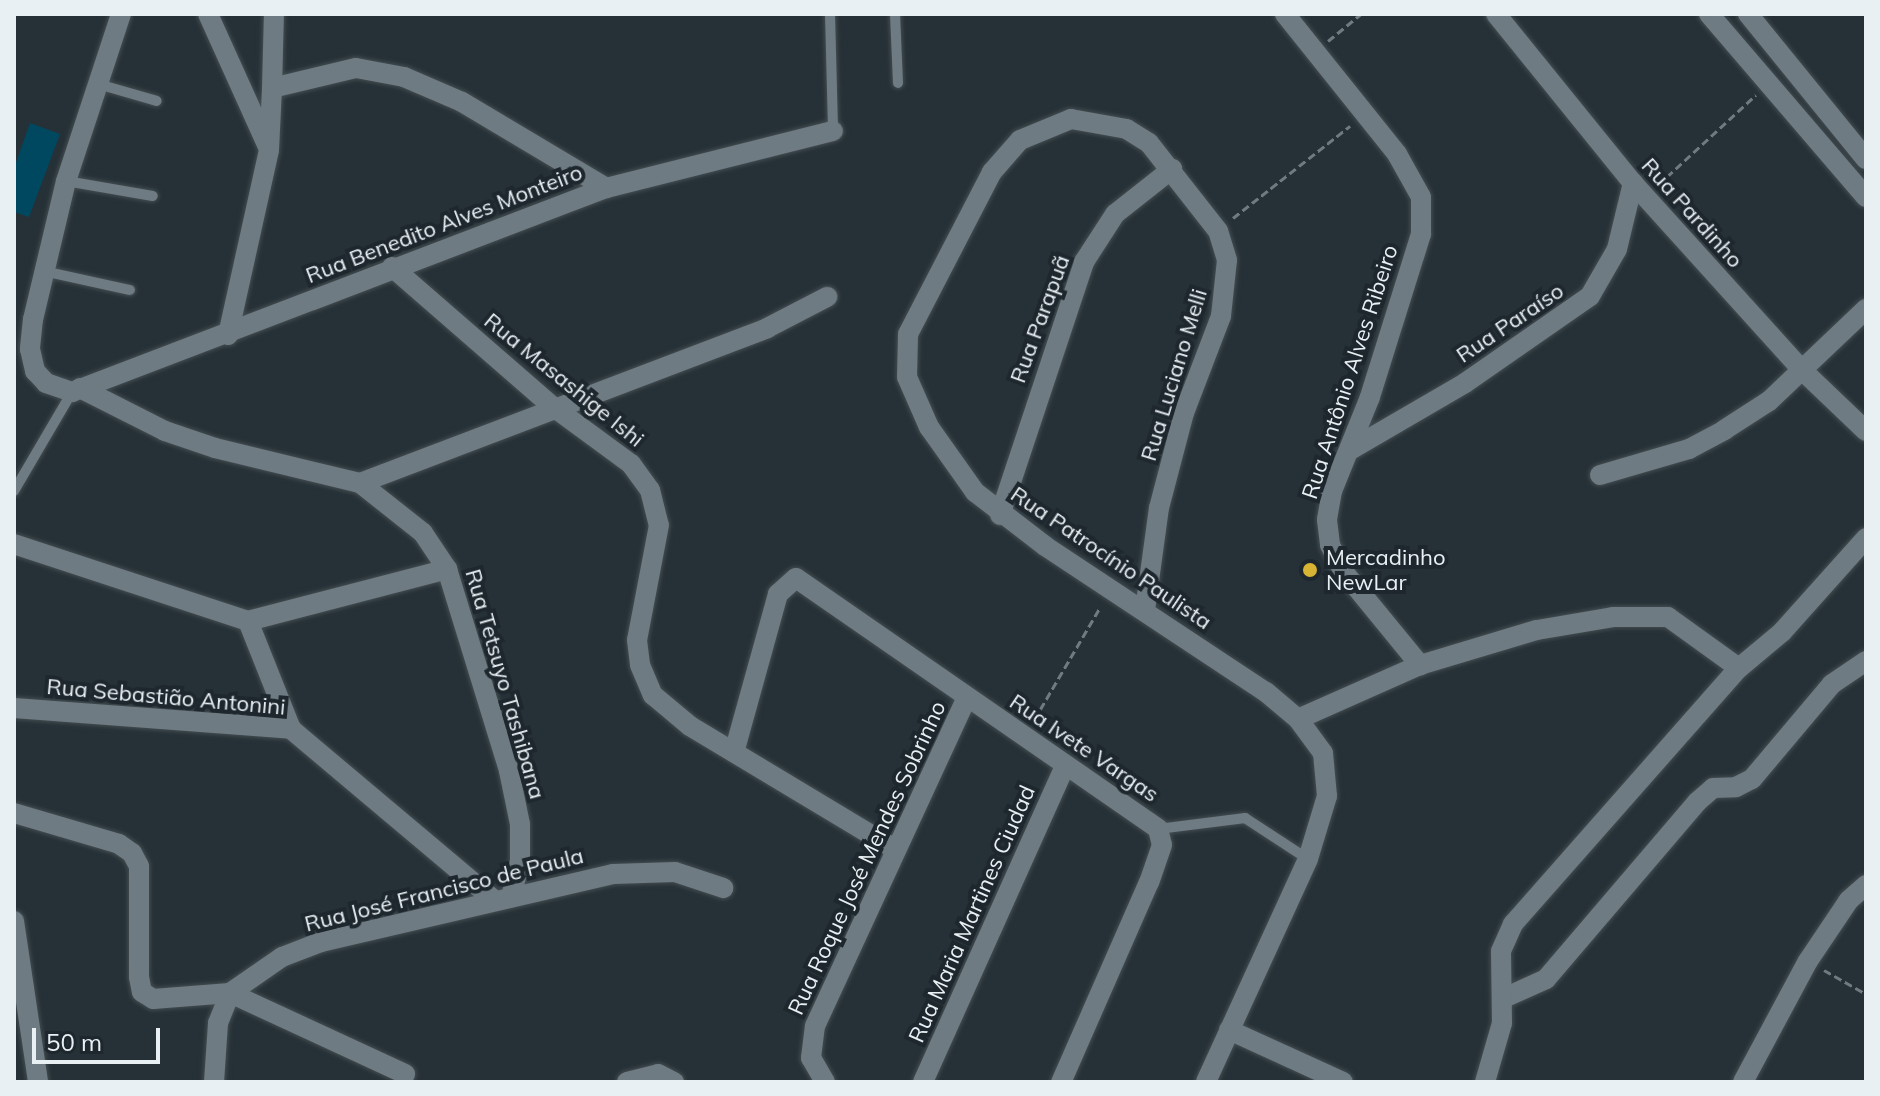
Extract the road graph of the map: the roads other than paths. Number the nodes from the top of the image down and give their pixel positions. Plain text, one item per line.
1 (121, 14) edge
2 (208, 14) edge
3 (274, 14) edge
4 (830, 14) edge
5 (895, 14) edge
6 (1285, 14) edge
7 (1496, 14) edge
8 (1709, 14) edge
9 (1748, 14) edge
10 (898, 83) dead end
11 (97, 84) junction
12 (272, 88) junction
13 (157, 101) dead end
14 (833, 131) joint
15 (269, 150) junction
16 (1866, 159) edge
17 (1172, 169) junction
18 (66, 181) junction
19 (606, 188) junction
20 (1639, 190) junction
21 (153, 196) dead end
22 (1866, 197) edge
23 (392, 267) junction
24 (43, 271) junction
25 (130, 290) dead end
26 (827, 297) dead end
27 (1866, 309) edge
28 (228, 335) junction
29 (1803, 371) junction
30 (76, 390) junction
31 (552, 406) junction
32 (1866, 431) edge
33 (1350, 450) junction
34 (1600, 475) dead end
35 (360, 483) junction
36 (14, 491) edge
37 (1000, 515) junction
38 (1866, 538) edge
39 (14, 544) edge
40 (447, 569) junction
41 (1145, 610) junction
42 (248, 621) junction
43 (1866, 661) edge
44 (1420, 665) junction
45 (1739, 668) junction
46 (967, 697) junction
47 (14, 708) edge
48 (1298, 719) junction
49 (291, 729) junction
50 (735, 749) junction
51 (1065, 766) junction
52 (14, 813) edge
53 (1158, 829) junction
54 (895, 849) junction
55 (1308, 859) junction
56 (1866, 885) edge
57 (723, 888) dead end
58 (502, 898) junction
59 (14, 921) edge
60 (18, 976) edge
61 (230, 993) junction
62 (1504, 998) junction
63 (1229, 1030) junction
64 (405, 1074) dead end
65 (38, 1082) edge
66 (214, 1082) edge
67 (627, 1082) edge
68 (674, 1082) edge
69 (825, 1082) edge
70 (923, 1082) edge
71 (1061, 1082) edge
72 (1206, 1082) edge
73 (1343, 1082) edge
74 (1485, 1082) edge
75 (1743, 1082) edge

1 - 11 street, Rua Tetsuyo Tashibana
2 - 15 street
3 - 12 street
4 - 14 lane
5 - 10 lane
6 - 33 street, Rua Antônio Alves Ribeiro
7 - 20 street, Rua Pardinho
8 - 22 street
9 - 16 street
11 - 13 lane
11 - 18 street, Rua Tetsuyo Tashibana
12 - 15 street
12 - 19 street
14 - 19 street, Rua Benedito Alves Monteiro
15 - 28 street
17 - 37 street, Rua Parapuã
17 - 37 street, Rua Patrocínio Paulista
17 - 41 street, Rua Luciano Melli
18 - 21 lane
18 - 24 street, Rua Tetsuyo Tashibana
19 - 23 street, Rua Benedito Alves Monteiro
20 - 29 street, Rua Pardinho
20 - 33 street, Rua Paraíso
23 - 28 street, Rua Benedito Alves Monteiro
23 - 31 street, Rua Masashige Ishi
24 - 25 lane
24 - 30 street, Rua Tetsuyo Tashibana
26 - 31 street
27 - 29 street
28 - 30 street, Rua Benedito Alves Monteiro
29 - 32 street, Rua Pardinho
29 - 34 street
30 - 35 street, Rua Tetsuyo Tashibana
30 - 36 lane
31 - 35 street
31 - 50 street, Rua Masashige Ishi
33 - 44 street, Rua Antônio Alves Ribeiro
35 - 40 street, Rua Tetsuyo Tashibana
37 - 41 street, Rua Patrocínio Paulista
38 - 45 street
39 - 42 street
40 - 42 street
40 - 58 street, Rua Tetsuyo Tashibana
41 - 48 street, Rua Patrocínio Paulista
42 - 49 street
43 - 62 street
44 - 45 street
44 - 48 street
45 - 62 street
46 - 50 street, Rua Ivete Vargas
46 - 51 street, Rua Ivete Vargas
46 - 54 street, Rua Roque José Mendes Sobrinho
47 - 49 street, Rua Sebastião Antonini
48 - 55 street
49 - 58 street, Rua Sebastião Antonini
50 - 54 street, Rua Masashige Ishi
51 - 53 street, Rua Ivete Vargas
51 - 70 street, Rua Maria Martines Ciudad
52 - 61 street
53 - 55 lane
53 - 71 street, Rua Ivete Vargas
54 - 69 street, Rua Roque José Mendes Sobrinho
55 - 63 street
56 - 75 street
57 - 58 street, Rua José Francisco de Paula
58 - 61 street, Rua José Francisco de Paula
59 - 60 street
60 - 65 street
61 - 64 street
61 - 66 street
62 - 74 street
63 - 72 street
63 - 73 street
67 - 68 street

